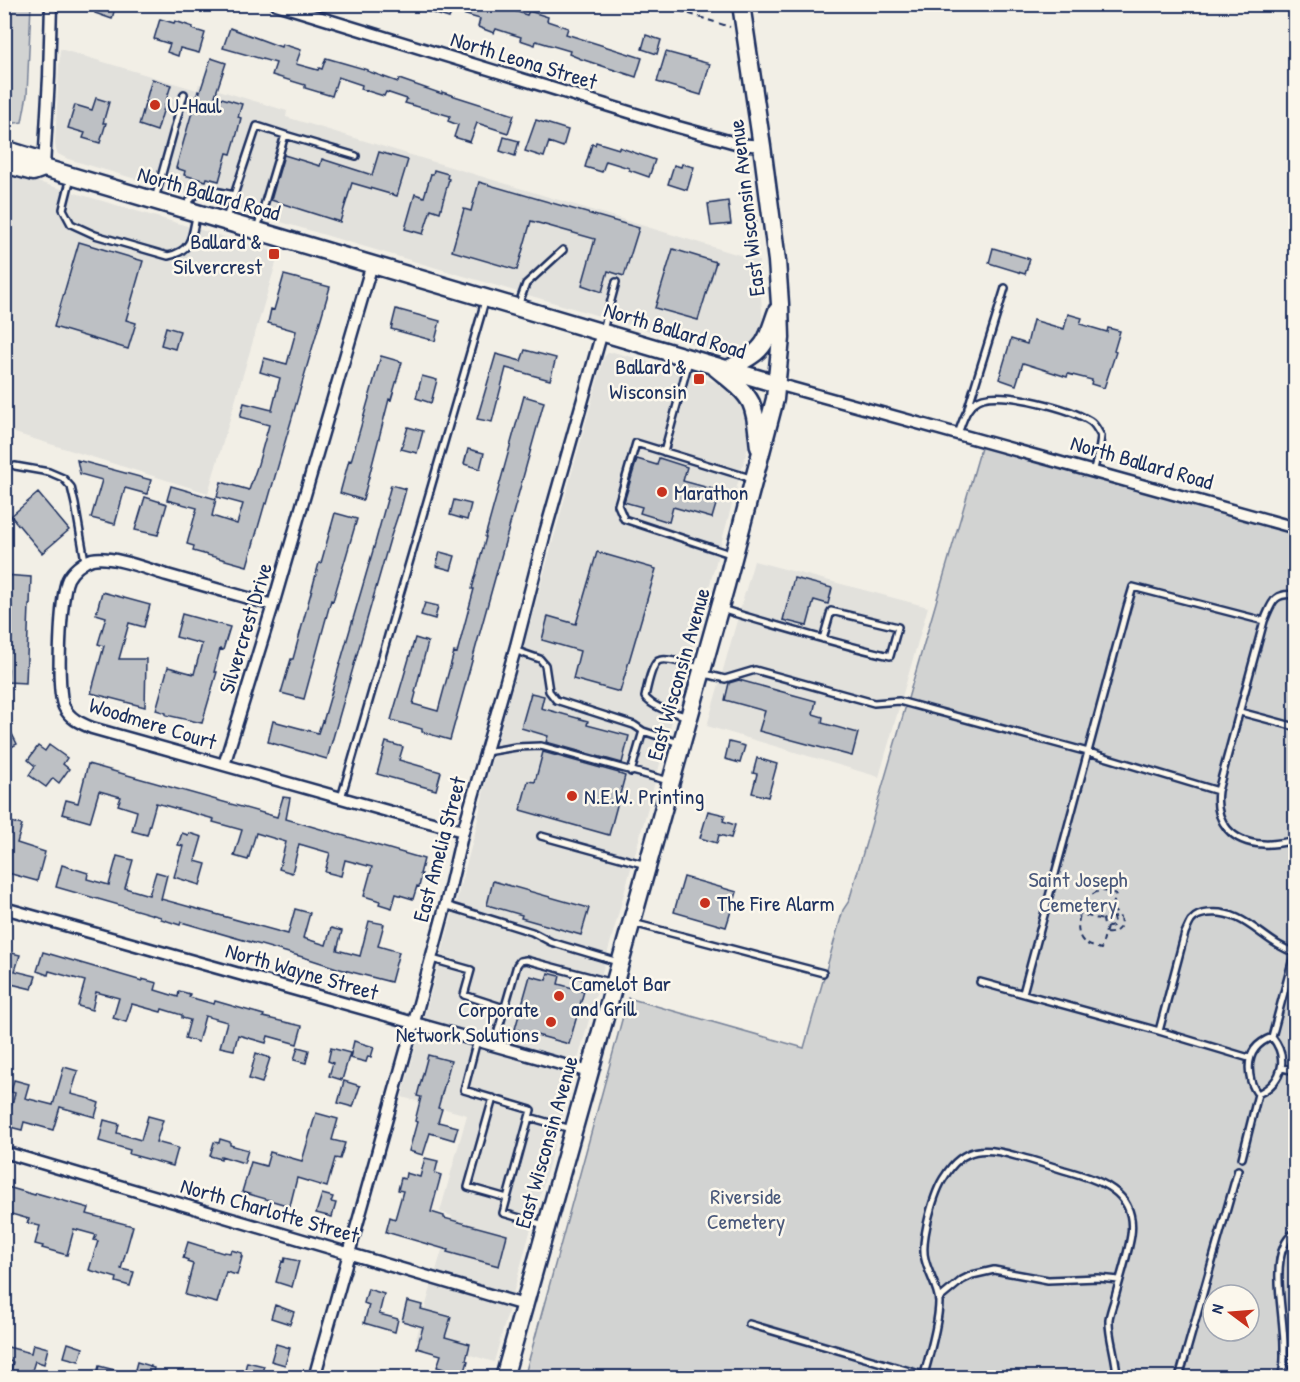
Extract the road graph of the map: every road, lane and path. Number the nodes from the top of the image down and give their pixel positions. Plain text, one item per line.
1 (51, 4) edge
2 (276, 4) edge
3 (659, 4) edge
4 (741, 4) edge
5 (744, 31) junction
6 (184, 94) dead end
7 (285, 135) junction
8 (762, 146) junction
9 (4, 149) edge
10 (356, 156) dead end
11 (4, 164) edge
12 (44, 168) junction
13 (71, 176) junction
14 (234, 195) junction
15 (154, 200) junction
16 (191, 211) junction
17 (225, 221) junction
18 (257, 230) junction
19 (563, 250) dead end
20 (372, 264) junction
21 (616, 282) dead end
22 (1005, 288) dead end
23 (486, 298) junction
24 (780, 304) junction
25 (518, 307) junction
26 (602, 332) junction
27 (689, 358) junction
28 (721, 367) junction
29 (777, 384) junction
30 (968, 408) junction
31 (958, 434) junction
32 (664, 452) junction
33 (760, 459) junction
34 (15, 466) dead end
35 (1093, 472) junction
36 (755, 480) junction
37 (1296, 528) edge
38 (734, 555) junction
39 (85, 561) junction
40 (1296, 595) edge
41 (273, 605) junction
42 (720, 609) junction
43 (1264, 621) junction
44 (824, 639) junction
45 (514, 650) junction
46 (702, 671) junction
47 (1240, 712) junction
48 (689, 717) junction
49 (1296, 727) edge
50 (643, 731) junction
51 (682, 744) junction
52 (485, 752) junction
53 (1088, 752) junction
54 (224, 765) junction
55 (631, 772) junction
56 (671, 782) junction
57 (1218, 791) junction
58 (341, 798) junction
59 (464, 831) junction
60 (541, 836) dead end
61 (1296, 840) edge
62 (647, 865) junction
63 (446, 905) junction
64 (1046, 905) junction
65 (4, 908) edge
66 (1112, 910) junction
67 (1081, 914) junction
68 (1118, 914) junction
69 (1112, 917) junction
70 (1103, 920) junction
71 (632, 922) junction
72 (1109, 927) junction
73 (1115, 932) junction
74 (1106, 933) junction
75 (1295, 952) edge
76 (430, 958) junction
77 (620, 963) junction
78 (823, 973) dead end
79 (980, 982) dead end
80 (614, 984) junction
81 (1023, 993) junction
82 (504, 1008) junction
83 (414, 1022) junction
84 (1159, 1031) junction
85 (1272, 1036) junction
86 (477, 1040) junction
87 (494, 1045) junction
88 (1249, 1058) junction
89 (1282, 1068) junction
90 (1296, 1071) edge
91 (589, 1072) junction
92 (1258, 1094) junction
93 (493, 1098) junction
94 (529, 1118) junction
95 (573, 1130) junction
96 (4, 1152) edge
97 (1242, 1158) dead end
98 (1238, 1170) dead end
99 (507, 1198) junction
100 (546, 1225) junction
101 (1296, 1231) edge
102 (350, 1253) junction
103 (1119, 1280) junction
104 (939, 1299) junction
105 (524, 1305) junction
106 (749, 1324) dead end
107 (1296, 1372) edge
108 (1282, 1375) edge
109 (924, 1376) edge
110 (314, 1377) edge
111 (504, 1377) edge
112 (933, 1377) edge
113 (1117, 1377) edge
114 (1179, 1377) edge

1 - 12 street
2 - 8 street, North Leona Street
3 - 5 path
4 - 5 main road, East Wisconsin Avenue
5 - 8 main road, East Wisconsin Avenue
6 - 15 lane
7 - 10 lane
7 - 14 lane
7 - 18 lane
8 - 24 main road, East Wisconsin Avenue
9 - 12 main road, North Ballard Road
11 - 12 main road, North Ballard Road
12 - 13 main road, North Ballard Road
13 - 15 main road, North Ballard Road
13 - 16 lane
14 - 16 lane
14 - 17 lane
15 - 16 main road, North Ballard Road
16 - 17 main road, North Ballard Road
17 - 18 main road, North Ballard Road
18 - 20 main road, North Ballard Road
19 - 25 lane
20 - 23 main road, North Ballard Road
20 - 41 street, Silvercrest Drive
21 - 26 lane
22 - 30 lane
23 - 25 main road, North Ballard Road
23 - 58 lane
24 - 28 main road
24 - 29 main road, East Wisconsin Avenue
25 - 26 main road, North Ballard Road
26 - 27 main road, North Ballard Road
26 - 45 street, East Amelia Street
27 - 28 main road, North Ballard Road
27 - 32 lane
28 - 29 main road, North Ballard Road
28 - 33 main road
29 - 31 street, North Ballard Road
29 - 33 main road, East Wisconsin Avenue
30 - 31 lane
30 - 35 lane
31 - 35 street, North Ballard Road
32 - 36 lane
32 - 38 lane
33 - 36 main road, East Wisconsin Avenue
34 - 39 lane
35 - 37 street, North Ballard Road
36 - 38 main road, East Wisconsin Avenue
38 - 42 main road, East Wisconsin Avenue
39 - 41 street
39 - 54 street, Woodmere Court
40 - 43 lane
41 - 54 street, Silvercrest Drive
42 - 44 lane
42 - 46 main road, East Wisconsin Avenue
43 - 47 lane
43 - 53 lane
44 - 44 lane
45 - 50 lane
45 - 52 street, East Amelia Street
46 - 48 main road, East Wisconsin Avenue
46 - 48 lane
46 - 53 lane
47 - 49 lane
47 - 57 lane
48 - 51 main road, East Wisconsin Avenue
50 - 51 lane
50 - 55 lane
51 - 56 main road, East Wisconsin Avenue
52 - 55 lane
52 - 59 street, East Amelia Street
53 - 57 lane
53 - 64 lane
54 - 58 street
55 - 56 lane
56 - 62 main road, East Wisconsin Avenue
57 - 61 lane
58 - 59 street
59 - 63 street, East Amelia Street
60 - 62 lane
62 - 71 main road, East Wisconsin Avenue
63 - 76 street, East Amelia Street
63 - 77 lane
64 - 67 path
64 - 81 lane
65 - 83 street, North Wayne Street
66 - 67 path
66 - 68 path
66 - 69 path
67 - 70 path
67 - 74 path
68 - 69 path
68 - 73 path
69 - 70 path
69 - 72 path
70 - 72 path
71 - 77 main road, East Wisconsin Avenue
71 - 78 lane
72 - 73 path
72 - 74 path
73 - 74 path
75 - 84 lane
75 - 85 lane
76 - 82 lane
76 - 83 street, East Amelia Street
77 - 80 main road, East Wisconsin Avenue
79 - 81 lane
80 - 82 lane
80 - 91 main road, East Wisconsin Avenue
81 - 84 lane
82 - 87 lane
83 - 86 street, North Wayne Street
83 - 102 street, East Amelia Street
84 - 88 lane
85 - 88 lane
85 - 89 lane
86 - 87 street, North Wayne Street
86 - 93 lane
87 - 91 street, North Wayne Street
88 - 92 lane
89 - 90 lane
89 - 92 lane
91 - 95 main road, East Wisconsin Avenue
92 - 97 lane
93 - 94 lane
93 - 99 lane
94 - 95 lane
94 - 99 lane
95 - 100 main road, East Wisconsin Avenue
96 - 102 street, North Charlotte Street
98 - 114 lane
99 - 100 lane
100 - 105 main road, East Wisconsin Avenue
101 - 108 lane
102 - 105 street, North Charlotte Street
102 - 110 street, East Amelia Street
103 - 104 lane
103 - 104 lane
103 - 113 lane
104 - 109 lane
105 - 111 main road, East Wisconsin Avenue
106 - 109 lane
107 - 108 lane
109 - 112 lane

